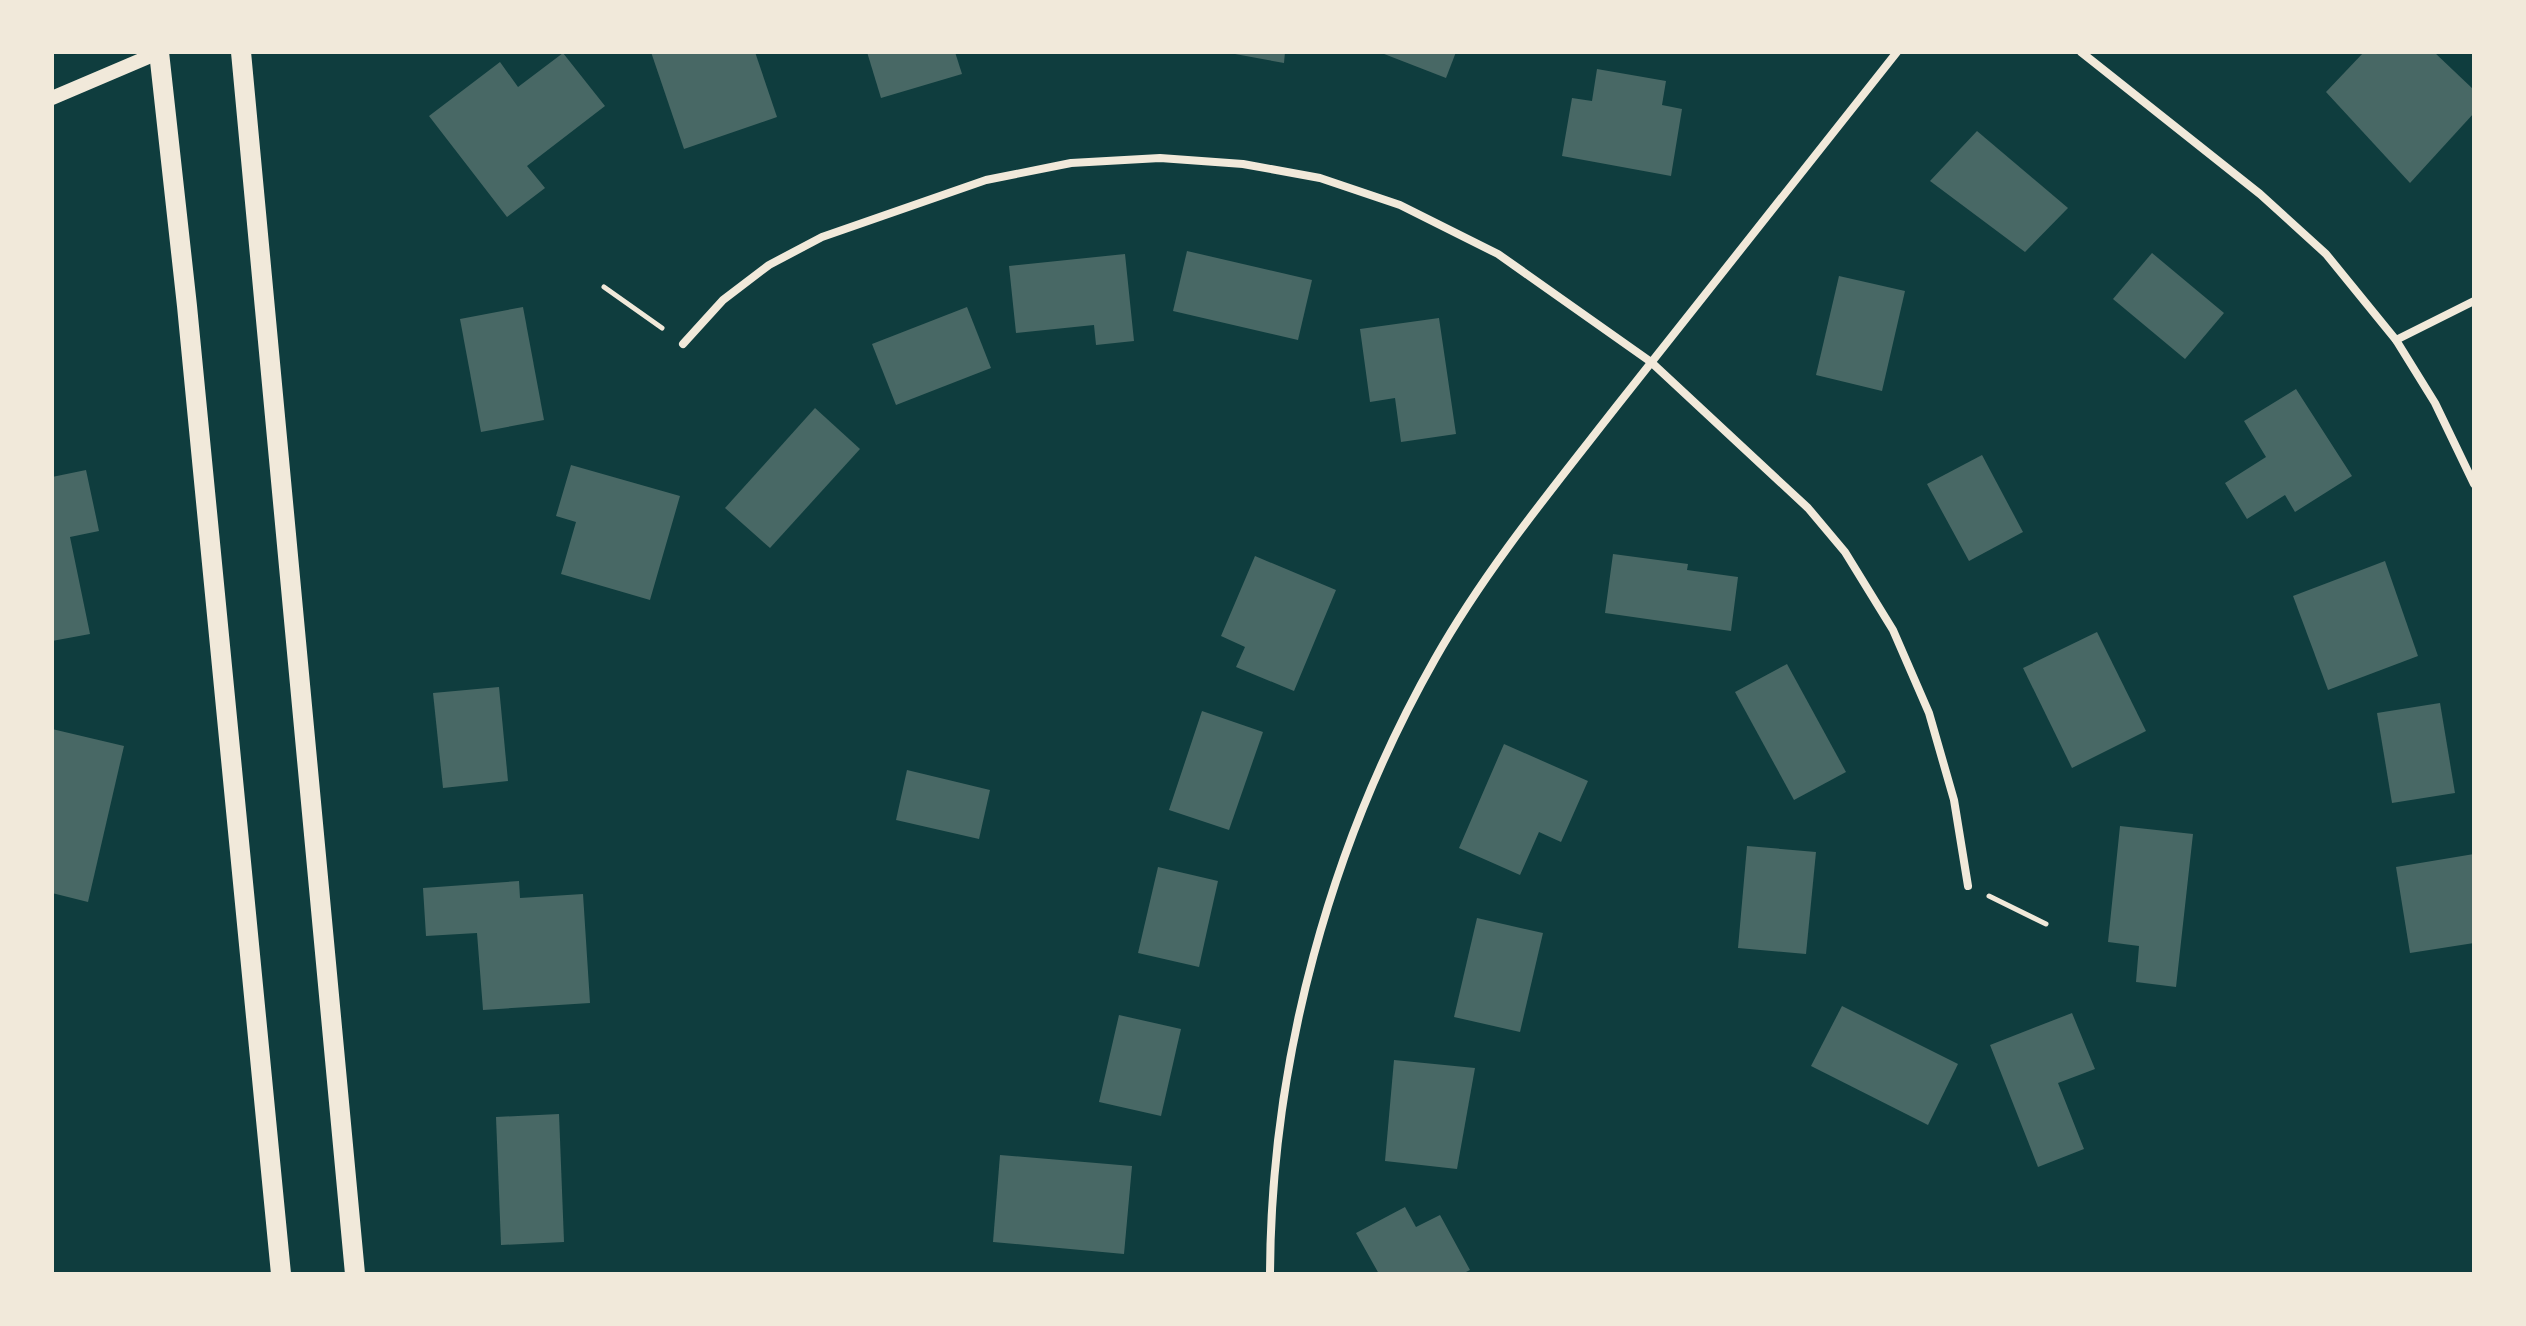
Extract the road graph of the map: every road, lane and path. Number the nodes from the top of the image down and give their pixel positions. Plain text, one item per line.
1 (159, 52) edge
2 (241, 52) edge
3 (1897, 52) edge
4 (2081, 52) edge
5 (52, 98) edge
6 (604, 287) dead end
7 (2474, 301) edge
8 (2396, 340) junction
9 (683, 344) joint
10 (1651, 362) junction
11 (2474, 484) edge
12 (1968, 886) joint
13 (2046, 924) dead end
14 (281, 1274) edge
15 (355, 1274) edge
16 (1270, 1274) edge

1 - 5 street
1 - 14 main road
2 - 15 main road
3 - 10 street
4 - 8 street
6 - 9 path
7 - 8 street
8 - 11 street
9 - 10 street
10 - 12 street
10 - 16 street
12 - 13 path

